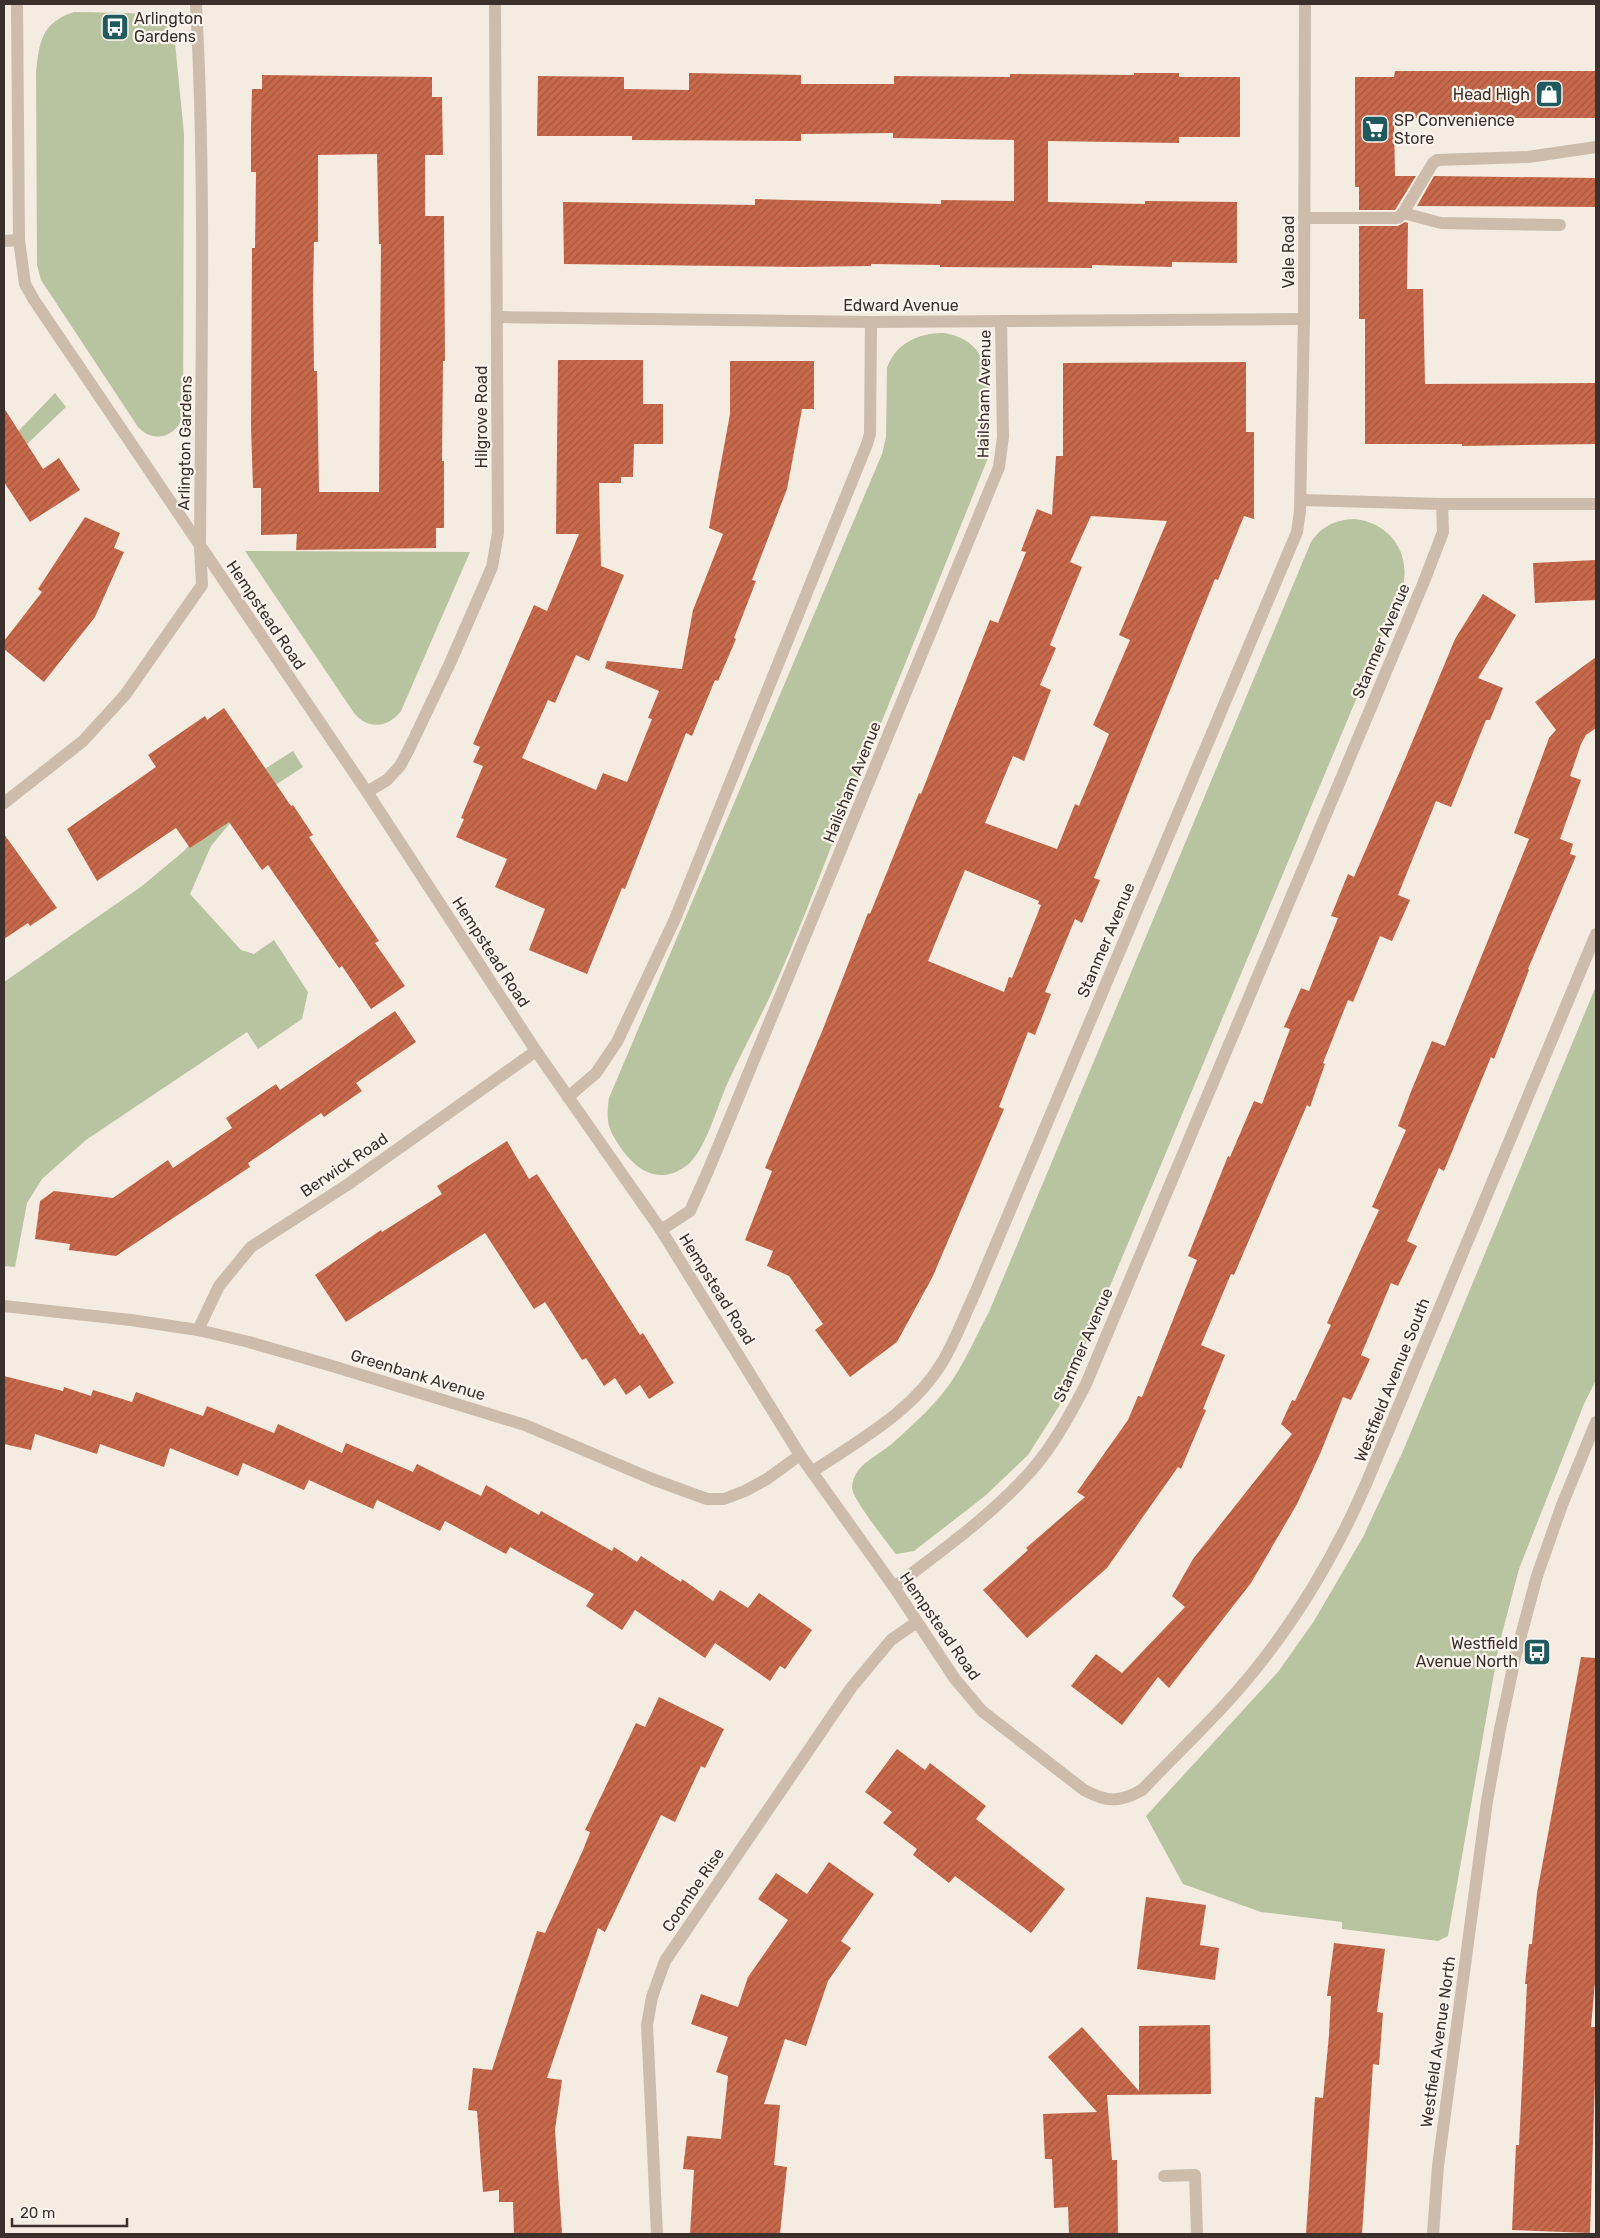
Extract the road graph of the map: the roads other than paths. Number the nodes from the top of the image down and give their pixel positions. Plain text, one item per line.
1 (17, 4) edge
2 (196, 4) edge
3 (495, 4) edge
4 (1305, 4) edge
5 (1596, 147) edge
6 (1403, 213) junction
7 (1304, 218) junction
8 (1560, 225) dead end
9 (19, 240) junction
10 (4, 242) edge
11 (498, 318) junction
12 (1304, 319) junction
13 (1001, 321) junction
14 (871, 322) junction
15 (1301, 500) junction
16 (1442, 504) junction
17 (1596, 504) edge
18 (200, 547) junction
19 (367, 792) junction
20 (4, 803) edge
21 (1596, 934) edge
22 (536, 1051) junction
23 (568, 1097) junction
24 (661, 1230) junction
25 (4, 1306) edge
26 (198, 1330) junction
27 (1596, 1422) edge
28 (800, 1455) junction
29 (812, 1472) junction
30 (894, 1587) junction
31 (917, 1622) junction
32 (1142, 1790) joint
33 (1164, 2176) dead end
34 (657, 2234) edge
35 (1198, 2234) edge
36 (1433, 2234) edge

1 - 9 street, Hempstead Road
2 - 18 street, Arlington Gardens
3 - 11 street, Hilgrove Road
4 - 7 street, Vale Road
5 - 6 street
6 - 7 street
6 - 8 street
7 - 12 street, Vale Road
9 - 10 street
9 - 18 street, Hempstead Road
11 - 14 street, Edward Avenue
11 - 19 street, Hilgrove Road
12 - 13 street, Edward Avenue
12 - 15 street, Vale Road
13 - 14 street, Edward Avenue
13 - 24 street, Hailsham Avenue
14 - 23 street
15 - 16 street
15 - 29 street, Stanmer Avenue
16 - 17 street
16 - 30 street, Stanmer Avenue
18 - 19 street, Hempstead Road
18 - 20 street, Arlington Gardens
19 - 22 street, Hempstead Road
21 - 32 street, Westfield Avenue South
22 - 23 street, Hempstead Road
22 - 26 street, Berwick Road
23 - 24 street, Hempstead Road
24 - 28 street, Hempstead Road
25 - 26 street, Greenbank Avenue
26 - 28 street, Greenbank Avenue
27 - 36 street, Westfield Avenue North
28 - 29 street, Hempstead Road
29 - 30 street, Hempstead Road
30 - 31 street, Hempstead Road
31 - 32 street, Hempstead Road
31 - 34 street, Coombe Rise
33 - 35 street

